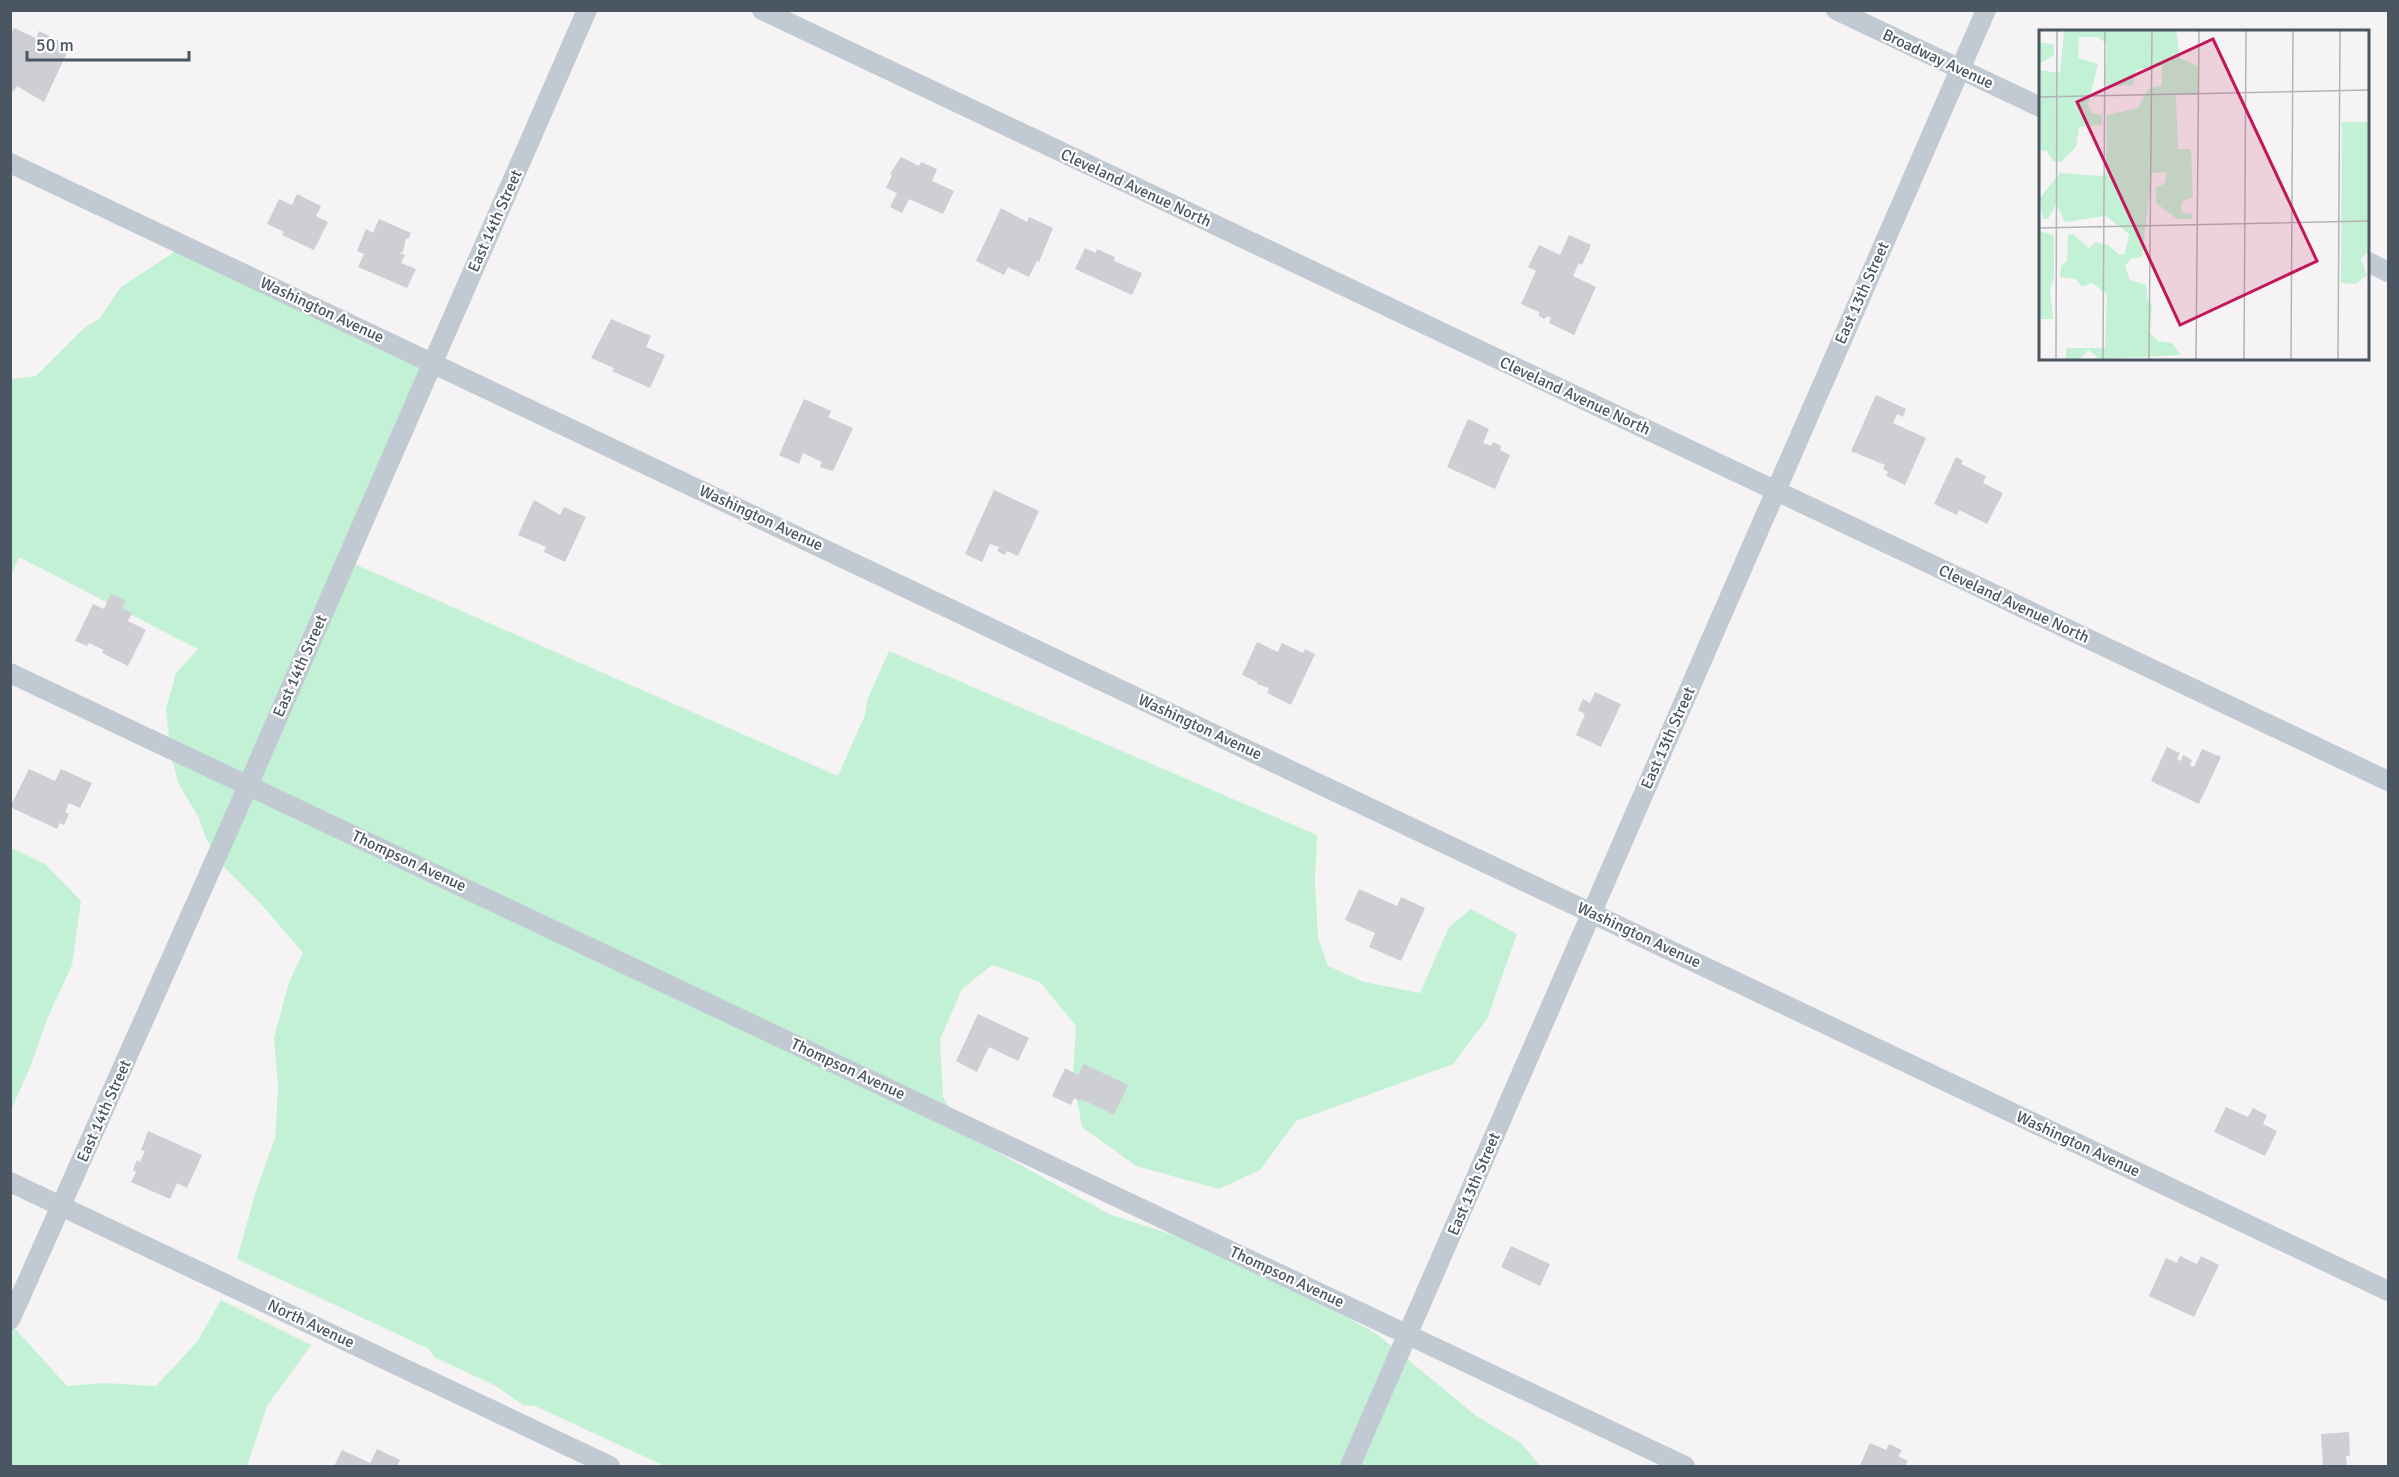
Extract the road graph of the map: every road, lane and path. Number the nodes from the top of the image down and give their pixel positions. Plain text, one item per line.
1 (587, 10) edge
2 (762, 10) edge
3 (1836, 10) edge
4 (1986, 10) edge
5 (1960, 70) junction
6 (2039, 107) edge
7 (10, 163) edge
8 (2369, 263) edge
9 (2388, 272) edge
10 (433, 363) junction
11 (1775, 492) junction
12 (10, 673) edge
13 (2388, 781) edge
14 (248, 785) junction
15 (1592, 913) junction
16 (10, 1182) edge
17 (62, 1206) junction
18 (2388, 1291) edge
19 (10, 1320) edge
20 (1408, 1335) junction
21 (610, 1467) edge
22 (1350, 1467) edge
23 (1685, 1467) edge

1 - 10 street, East 14th Street
2 - 11 street, Cleveland Avenue North
3 - 5 street, Broadway Avenue
4 - 5 street, East 13th Street
5 - 6 street, Broadway Avenue
5 - 11 street, East 13th Street
7 - 10 street, Washington Avenue
8 - 9 street
10 - 14 street, East 14th Street
10 - 15 street, Washington Avenue
11 - 13 street, Cleveland Avenue North
11 - 15 street, East 13th Street
12 - 14 street, Thompson Avenue
14 - 17 street, East 14th Street
14 - 20 street, Thompson Avenue
15 - 18 street, Washington Avenue
15 - 20 street, East 13th Street
16 - 17 street, North Avenue
17 - 19 street, East 14th Street
17 - 21 street, North Avenue
20 - 22 street, East 13th Street
20 - 23 street, Thompson Avenue

